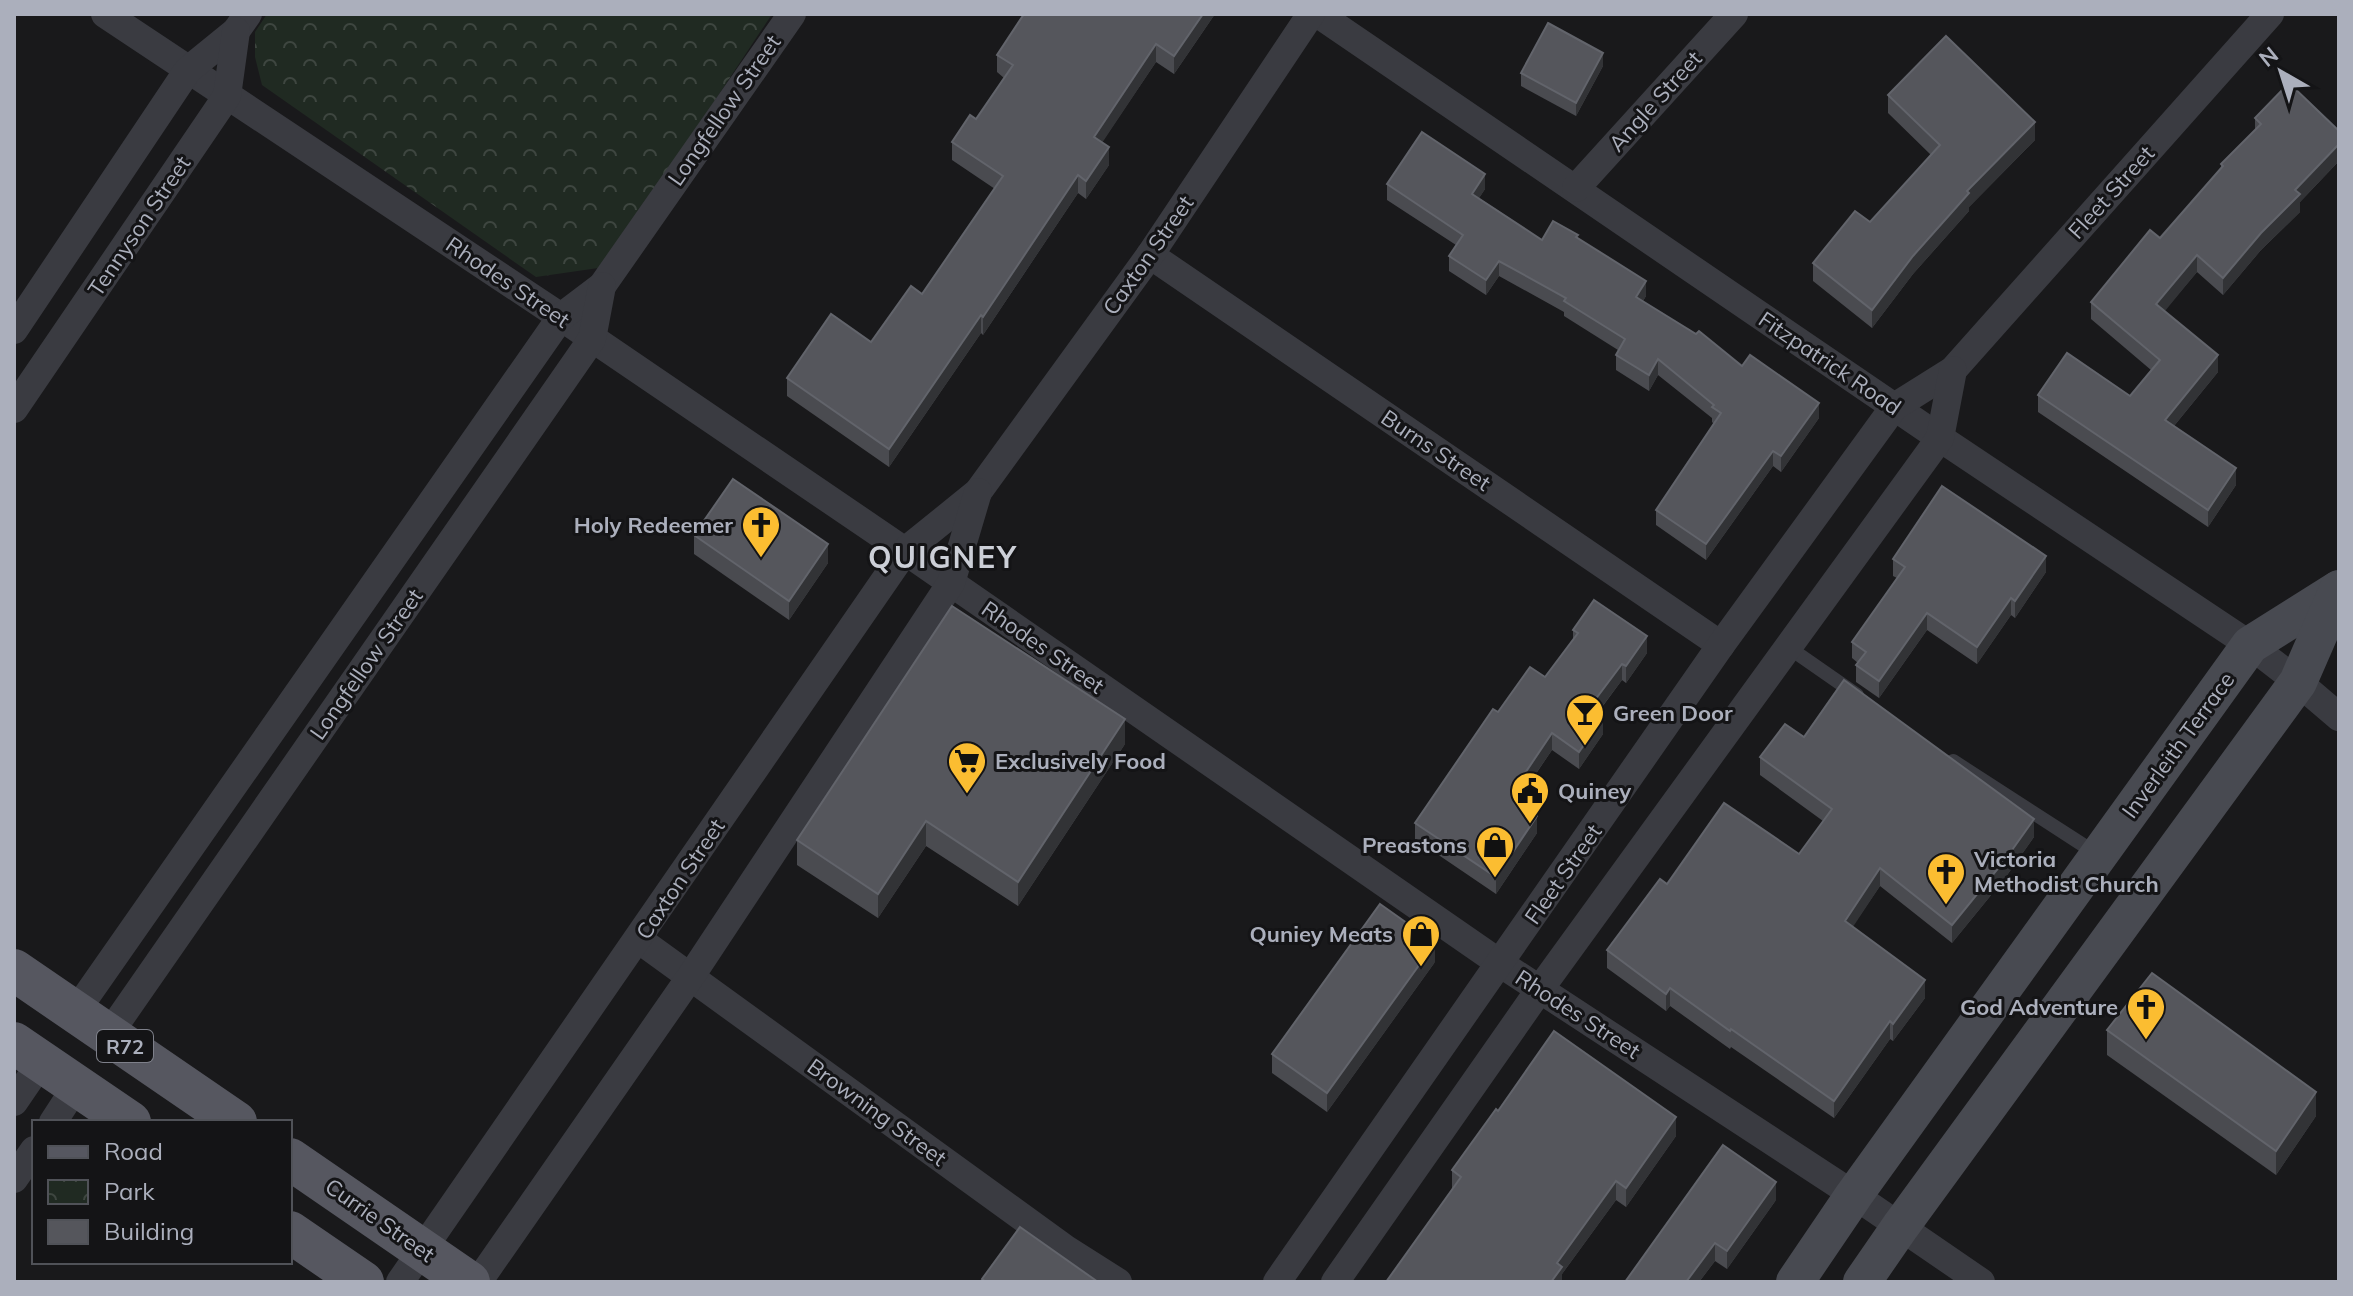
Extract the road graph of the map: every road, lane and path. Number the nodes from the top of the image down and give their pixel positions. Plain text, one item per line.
1 (105, 14) edge
2 (792, 14) edge
3 (1311, 14) edge
4 (1318, 14) edge
5 (1734, 14) edge
6 (2270, 14) edge
7 (242, 22) edge
8 (188, 70) junction
9 (227, 96) junction
10 (1576, 188) junction
11 (1150, 255) junction
12 (602, 286) junction
13 (561, 317) junction
14 (14, 330) edge
15 (592, 339) junction
16 (1953, 370) junction
17 (1894, 407) junction
18 (14, 409) edge
19 (1940, 438) junction
20 (978, 492) junction
21 (905, 551) junction
22 (951, 583) junction
23 (2338, 590) edge
24 (1721, 645) junction
25 (2250, 645) junction
26 (1788, 647) junction
27 (2298, 682) junction
28 (1866, 701) edge
29 (2339, 717) edge
30 (1944, 755) edge
31 (2098, 855) junction
32 (638, 939) junction
33 (1501, 964) junction
34 (14, 970) edge
35 (691, 976) junction
36 (1540, 989) junction
37 (92, 1023) junction
38 (28, 1052) edge
39 (77, 1085) junction
40 (14, 1102) edge
41 (54, 1120) edge
42 (127, 1120) edge
43 (233, 1120) edge
44 (32, 1153) edge
45 (292, 1161) edge
46 (14, 1179) edge
47 (1854, 1195) junction
48 (1900, 1227) junction
49 (292, 1233) edge
50 (411, 1266) edge
51 (363, 1282) edge
52 (469, 1282) edge
53 (478, 1282) edge
54 (1118, 1282) edge
55 (1277, 1282) edge
56 (1335, 1282) edge
57 (1795, 1282) edge
58 (1862, 1282) edge
59 (1981, 1282) edge

1 - 8 street, Rhodes Street
2 - 12 street, Longfellow Street
3 - 11 street, Caxton Street
4 - 10 street, Fitzpatrick Road
5 - 10 street, Angle Street
6 - 16 street, Fleet Street
7 - 8 street, Tennyson Street
7 - 9 street, Tennyson Street
8 - 9 street, Rhodes Street
8 - 14 street, Tennyson Street
9 - 13 street, Rhodes Street
9 - 18 street, Tennyson Street
10 - 17 street, Fitzpatrick Road
11 - 20 street, Caxton Street
11 - 24 street, Burns Street
12 - 13 street, Longfellow Street
12 - 15 street, Longfellow Street
13 - 15 street, Rhodes Street
13 - 37 street, Longfellow Street
15 - 21 street, Rhodes Street
15 - 37 street, Longfellow Street
16 - 17 street, Fleet Street
16 - 19 street
17 - 19 street, Fitzpatrick Road
17 - 24 street, Fleet Street
19 - 25 street, Fitzpatrick Road
19 - 26 street
20 - 21 street, Caxton Street
20 - 22 street, Caxton Street
21 - 22 street, Rhodes Street
21 - 32 street, Caxton Street
22 - 33 street, Rhodes Street
22 - 35 street, Caxton Street
23 - 25 street, Inverleith Terrace
23 - 27 street, Inverleith Terrace
24 - 33 street, Fleet Street
25 - 27 street, Fitzpatrick Road
25 - 31 street, Inverleith Terrace
26 - 28 lane
26 - 36 street
27 - 29 street, Fitzpatrick Road
27 - 48 street, Inverleith Terrace
30 - 31 lane
31 - 47 street, Inverleith Terrace
32 - 35 street, Browning Street
32 - 50 street, Caxton Street
33 - 36 street, Rhodes Street
33 - 55 street, Fleet Street
34 - 37 main road, R72
35 - 53 street, Caxton Street
35 - 54 street, Browning Street
36 - 47 street, Rhodes Street
36 - 56 street
37 - 43 main road, R72
38 - 39 main road, R72
38 - 40 street
39 - 41 street
39 - 42 main road, R72
44 - 46 street
45 - 50 main road, Currie Street
47 - 48 street, Rhodes Street
47 - 57 street, Inverleith Terrace
48 - 58 street, Inverleith Terrace
48 - 59 street, Rhodes Street
49 - 51 main road
50 - 52 main road, Currie Street

